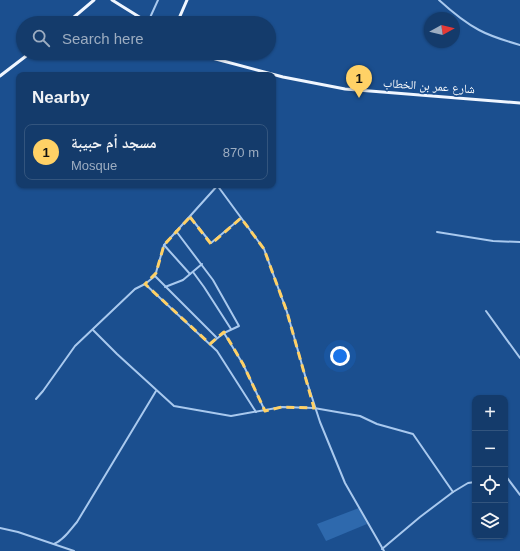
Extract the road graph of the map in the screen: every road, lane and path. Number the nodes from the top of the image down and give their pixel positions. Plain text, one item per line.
1 (94, 0) edge
2 (112, 0) edge
3 (158, 0) edge
4 (187, 0) edge
5 (439, 0) edge
6 (75, 16) edge
7 (138, 16) edge
8 (152, 16) edge
9 (180, 16) edge
10 (520, 45) edge
11 (21, 60) edge
12 (219, 60) edge
13 (263, 72) edge
14 (276, 75) edge
15 (0, 76) edge
16 (520, 103) edge
17 (215, 188) edge
18 (220, 188) edge
19 (190, 217) junction
20 (241, 218) junction
21 (176, 231) junction
22 (437, 232) dead end
23 (520, 242) edge
24 (164, 245) junction
25 (202, 264) junction
26 (193, 272) junction
27 (191, 274) junction
28 (155, 276) junction
29 (145, 284) junction
30 (165, 287) junction
31 (486, 311) dead end
32 (231, 329) junction
33 (93, 330) junction
34 (224, 333) junction
35 (216, 338) junction
36 (210, 344) junction
37 (520, 358) edge
38 (156, 391) junction
39 (36, 399) dead end
40 (314, 408) junction
41 (265, 411) junction
42 (256, 412) junction
43 (508, 479) edge
44 (472, 482) edge
45 (453, 492) junction
46 (520, 495) edge
47 (0, 528) edge
48 (54, 544) junction
49 (383, 550) edge
50 (74, 551) edge

1 - 6 main road
2 - 7 main road
3 - 8 street
4 - 9 main road
5 - 10 street
11 - 15 main road
12 - 13 main road, شارع عمر بن الخطاب
14 - 16 main road, شارع عمر بن الخطاب
17 - 19 street
18 - 20 street
19 - 20 street
19 - 21 street
20 - 40 street
21 - 24 street
21 - 25 street
22 - 23 street
24 - 27 street
24 - 28 street
25 - 26 street
25 - 32 street
26 - 27 street
26 - 32 street
27 - 30 street
28 - 29 street
28 - 30 street
29 - 33 street
29 - 36 street
30 - 35 street
31 - 37 street
32 - 34 street
33 - 38 street
33 - 39 street
34 - 35 street
34 - 41 street
35 - 36 street
36 - 42 street
38 - 42 street
38 - 48 street
40 - 41 street
40 - 45 street
40 - 49 street
41 - 42 street
43 - 46 street
44 - 45 street
45 - 49 street
47 - 48 street
48 - 50 street

